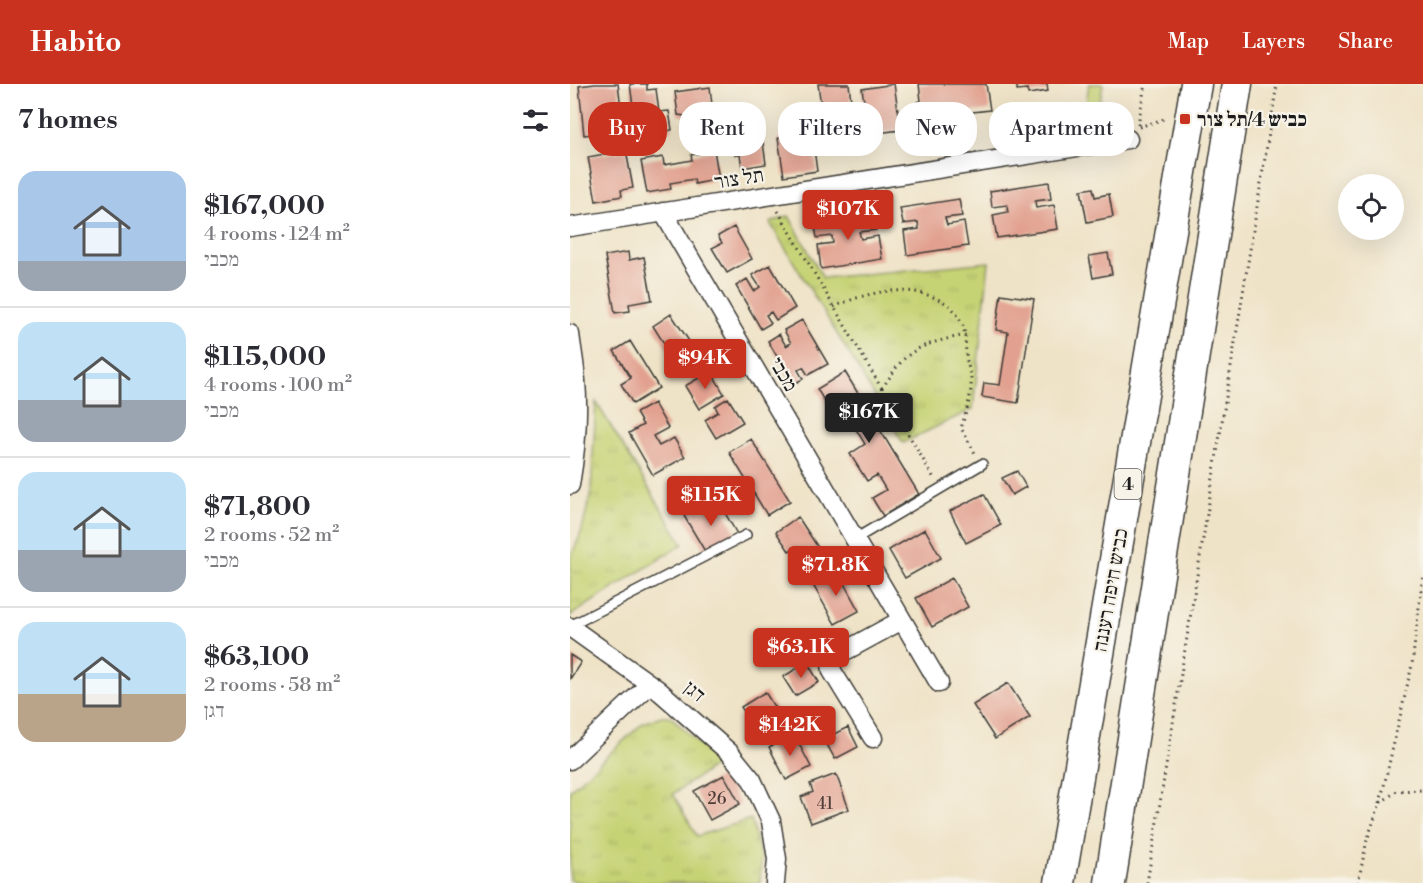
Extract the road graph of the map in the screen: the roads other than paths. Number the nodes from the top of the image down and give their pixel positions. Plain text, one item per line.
1 (1237, 84) edge
2 (1194, 97) edge
3 (998, 156) edge
4 (663, 212) junction
5 (570, 227) edge
6 (570, 334) edge
7 (982, 465) road end
8 (570, 485) edge
9 (746, 535) dead end
10 (855, 539) junction
11 (902, 620) junction
12 (570, 626) edge
13 (939, 683) dead end
14 (650, 684) junction
15 (873, 738) dead end
16 (570, 760) edge
17 (775, 883) edge
18 (1060, 883) edge
19 (1110, 883) edge

1 - 19 highway
2 - 18 highway, כביש חיפה רעננה / 4
3 - 4 street, תל צור
4 - 5 street, תל צור
4 - 10 street, מכבי
6 - 8 street
7 - 10 lane
9 - 12 lane
10 - 11 street, מכבי
11 - 13 street, מכבי
11 - 15 street
12 - 14 street, דגן
14 - 16 street
14 - 17 street, דגן

